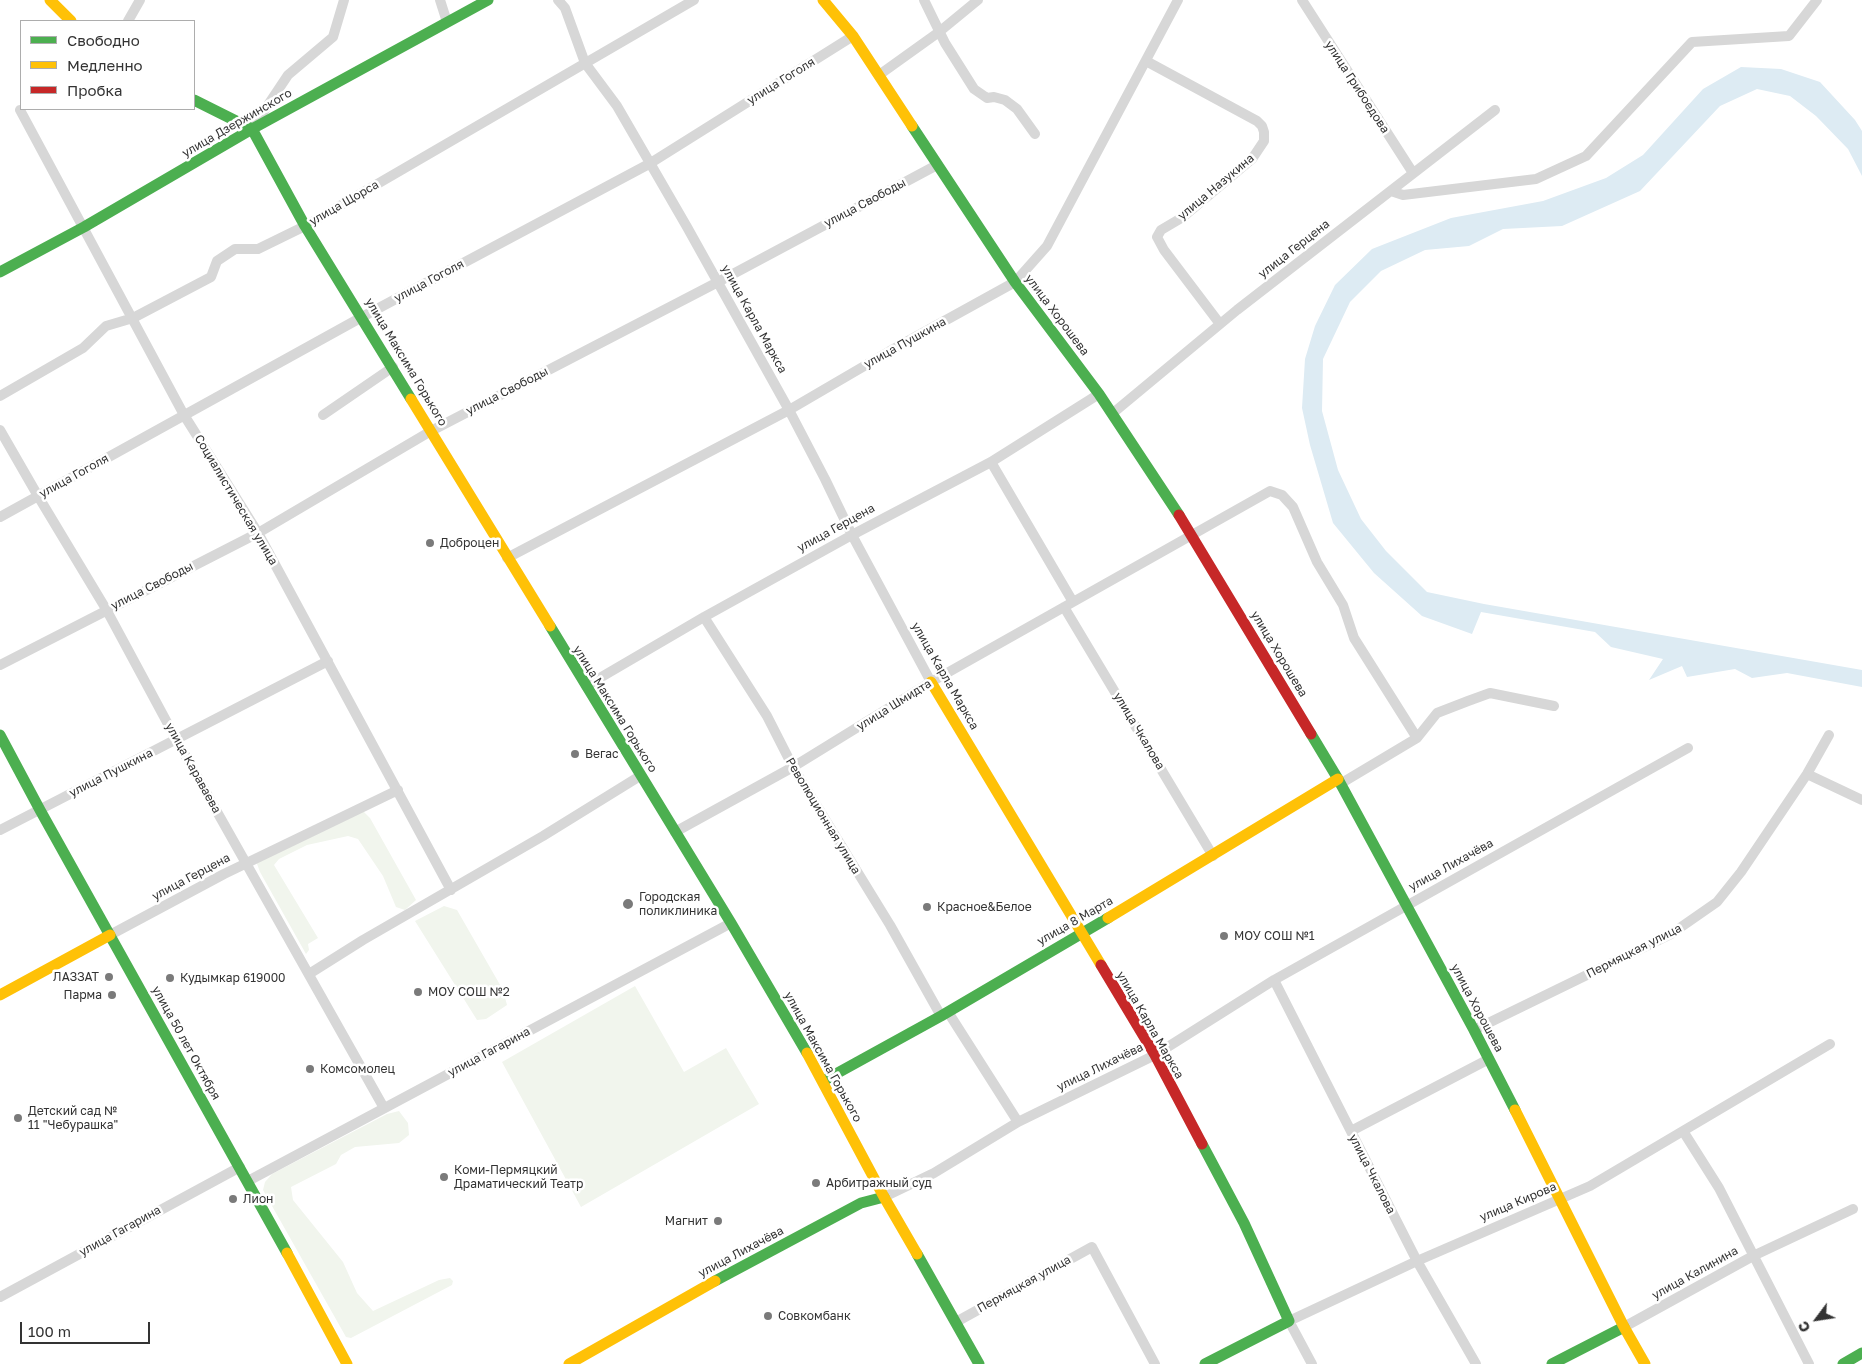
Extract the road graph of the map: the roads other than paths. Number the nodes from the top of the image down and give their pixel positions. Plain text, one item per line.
1 (50, 0) edge
2 (140, 0) edge
3 (344, 0) edge
4 (440, 0) edge
5 (488, 0) edge
6 (558, 0) edge
7 (694, 0) edge
8 (823, 0) edge
9 (924, 0) edge
10 (978, 0) edge
11 (1178, 0) edge
12 (1302, 0) edge
13 (1817, 0) edge
14 (69, 20) edge
15 (129, 20) edge
16 (447, 22) junction
17 (939, 32) junction
18 (853, 36) junction
19 (1146, 61) junction
20 (585, 63) junction
21 (879, 75) junction
22 (195, 100) edge
23 (20, 110) dead end
24 (1495, 110) dead end
25 (252, 129) junction
26 (1035, 134) dead end
27 (649, 164) junction
28 (937, 165) junction
29 (1413, 173) junction
30 (1391, 191) junction
31 (305, 226) junction
32 (84, 227) junction
33 (0, 272) edge
34 (718, 282) junction
35 (1015, 282) junction
36 (362, 317) junction
37 (134, 318) junction
38 (1220, 324) junction
39 (393, 367) junction
40 (1099, 394) junction
41 (0, 396) edge
42 (789, 410) junction
43 (1113, 413) junction
44 (184, 415) junction
45 (323, 415) dead end
46 (0, 430) edge
47 (432, 431) junction
48 (991, 462) junction
49 (38, 496) junction
50 (0, 517) edge
51 (258, 533) junction
52 (852, 535) junction
53 (1192, 535) junction
54 (507, 558) junction
55 (1069, 604) junction
56 (106, 609) junction
57 (704, 617) junction
58 (328, 661) junction
59 (0, 665) edge
60 (931, 682) junction
61 (586, 686) junction
62 (1554, 706) dead end
63 (0, 735) edge
64 (1829, 735) dead end
65 (1417, 738) junction
66 (176, 739) junction
67 (1688, 748) dead end
68 (793, 767) junction
69 (1807, 774) junction
70 (640, 776) junction
71 (1339, 781) junction
72 (398, 790) junction
73 (1862, 800) edge
74 (40, 810) junction
75 (0, 830) edge
76 (675, 832) junction
77 (1213, 856) junction
78 (246, 864) junction
79 (451, 890) junction
80 (1406, 906) junction
81 (731, 923) junction
82 (1081, 934) junction
83 (110, 935) junction
84 (309, 974) junction
85 (1274, 980) junction
86 (0, 995) edge
87 (945, 1014) junction
88 (1474, 1030) junction
89 (1830, 1044) dead end
90 (1154, 1055) junction
91 (1489, 1059) junction
92 (823, 1081) junction
93 (384, 1108) junction
94 (1018, 1122) junction
95 (1351, 1131) junction
96 (1683, 1131) junction
97 (240, 1167) junction
98 (248, 1181) junction
99 (884, 1197) junction
100 (1560, 1198) junction
101 (1853, 1209) dead end
102 (1753, 1256) junction
103 (1417, 1261) junction
104 (0, 1297) edge
105 (1290, 1321) junction
106 (956, 1322) junction
107 (1624, 1327) junction
108 (1862, 1353) edge
109 (347, 1364) edge
110 (569, 1364) edge
111 (979, 1364) edge
112 (1156, 1364) edge
113 (1205, 1364) edge
114 (1312, 1364) edge
115 (1476, 1364) edge
116 (1552, 1364) edge
117 (1644, 1364) edge
118 (1809, 1364) edge
119 (1842, 1364) edge

1 - 14 street
2 - 15 street
3 - 25 street
4 - 16 street
5 - 16 street, улица Дзержинского
6 - 20 street, улица Карла Маркса
7 - 20 street, улица Щорса
8 - 18 street, улица Хорошева
9 - 17 street
10 - 17 street
11 - 19 street, улица Пушкина
12 - 29 street, улица Грибоедова
13 - 30 street
16 - 25 street, улица Дзержинского
17 - 21 street
17 - 26 street
18 - 21 street, улица Хорошева
18 - 27 street, улица Гоголя
19 - 35 street, улица Пушкина
19 - 38 street, улица Назукина
20 - 27 street, улица Карла Маркса
20 - 31 street, улица Щорса
21 - 28 street, улица Хорошева
22 - 25 street
23 - 32 street, Социалистическая улица
24 - 29 street, улица Герцена
25 - 31 street, улица Максима Горького
25 - 32 street, улица Дзержинского
27 - 34 street, улица Карла Маркса
27 - 36 street, улица Гоголя
28 - 34 street, улица Свободы
28 - 35 street, улица Хорошева
29 - 30 street, улица Герцена
30 - 38 street, улица Герцена
31 - 36 street, улица Максима Горького
31 - 37 street, улица Щорса
32 - 33 street, улица Дзержинского
32 - 37 street, Социалистическая улица
34 - 42 street, улица Карла Маркса
34 - 47 street, улица Свободы
35 - 40 street, улица Хорошева
35 - 42 street, улица Пушкина
36 - 39 street, улица Максима Горького
36 - 44 street, улица Гоголя
37 - 41 street, улица Щорса
37 - 44 street, Социалистическая улица
38 - 43 street, улица Герцена
39 - 45 street
39 - 47 street, улица Максима Горького
40 - 43 street, улица Хорошева
40 - 48 street, улица Герцена
42 - 52 street, улица Карла Маркса
42 - 54 street, улица Пушкина
43 - 53 street, улица Хорошева
44 - 49 street, улица Гоголя
44 - 51 street, Социалистическая улица
46 - 49 street, улица Караваева
47 - 51 street, улица Свободы
47 - 54 street, улица Максима Горького
48 - 52 street, улица Герцена
48 - 55 street, улица Чкалова
49 - 50 street, улица Гоголя
49 - 56 street, улица Караваева
51 - 56 street, улица Свободы
51 - 58 street, Социалистическая улица
52 - 57 street, улица Герцена
52 - 60 street, улица Карла Маркса
53 - 55 street, улица Шмидта
53 - 65 street, улица Шмидта
53 - 71 street, улица Хорошева
54 - 61 street, улица Максима Горького
55 - 60 street, улица Шмидта
55 - 77 street, улица Чкалова
56 - 59 street, улица Свободы
56 - 66 street, улица Караваева
57 - 61 street, улица Герцена
57 - 68 street, Революционная улица
58 - 66 street, улица Пушкина
58 - 72 street, Социалистическая улица
60 - 68 street, улица Шмидта
60 - 82 street, улица Карла Маркса
61 - 70 street, улица Максима Горького
62 - 65 street
63 - 74 street, улица 50 лет Октября
64 - 69 street, Пермяцкая улица
65 - 71 street
66 - 74 street, улица Пушкина
66 - 78 street, улица Караваева
67 - 80 street, улица Лихачёва
68 - 76 street, улица Шмидта
68 - 87 street, Революционная улица
69 - 73 street
69 - 88 street, Пермяцкая улица
70 - 76 street, улица Максима Горького
70 - 79 street
71 - 77 street, улица 8 Марта
71 - 80 street, улица Хорошева
72 - 78 street, улица Герцена
72 - 79 street, Социалистическая улица
74 - 75 street, улица Пушкина
74 - 83 street, улица 50 лет Октября
76 - 81 street, улица Максима Горького
77 - 82 street, улица 8 Марта
78 - 83 street, улица Герцена
78 - 84 street, улица Караваева
79 - 84 street
80 - 85 street, улица Лихачёва
80 - 88 street, улица Хорошева
81 - 92 street, улица Максима Горького
81 - 93 street, улица Гагарина
82 - 87 street, улица 8 Марта
82 - 90 street, улица Карла Маркса
83 - 86 street, улица Герцена
83 - 97 street, улица 50 лет Октября
84 - 93 street, улица Караваева
85 - 90 street, улица Лихачёва
85 - 95 street, улица Чкалова
87 - 92 street, улица 8 Марта
87 - 94 street, Революционная улица
88 - 91 street, улица Хорошева
89 - 96 street, улица Кирова
90 - 94 street, улица Лихачёва
90 - 105 street, улица Карла Маркса
91 - 95 street
91 - 100 street, улица Хорошева
92 - 99 street, улица Максима Горького
93 - 98 street, улица Гагарина
94 - 99 street, улица Лихачёва
95 - 103 street, улица Чкалова
96 - 100 street, улица Кирова
96 - 102 street
97 - 98 street, улица 50 лет Октября
97 - 104 street, улица Гагарина
98 - 109 street, улица 50 лет Октября
99 - 106 street, улица Максима Горького
99 - 110 street, улица Лихачёва
100 - 103 street, улица Кирова
100 - 107 street, улица Хорошева
101 - 102 street, улица Калинина
102 - 107 street, улица Калинина
102 - 118 street
103 - 105 street, улица Кирова
103 - 115 street, улица Чкалова
105 - 113 street, улица Кирова
105 - 114 street, улица Карла Маркса
106 - 111 street, улица Максима Горького
106 - 112 street, Пермяцкая улица
107 - 116 street, улица Калинина
107 - 117 street, улица Хорошева
108 - 119 street

